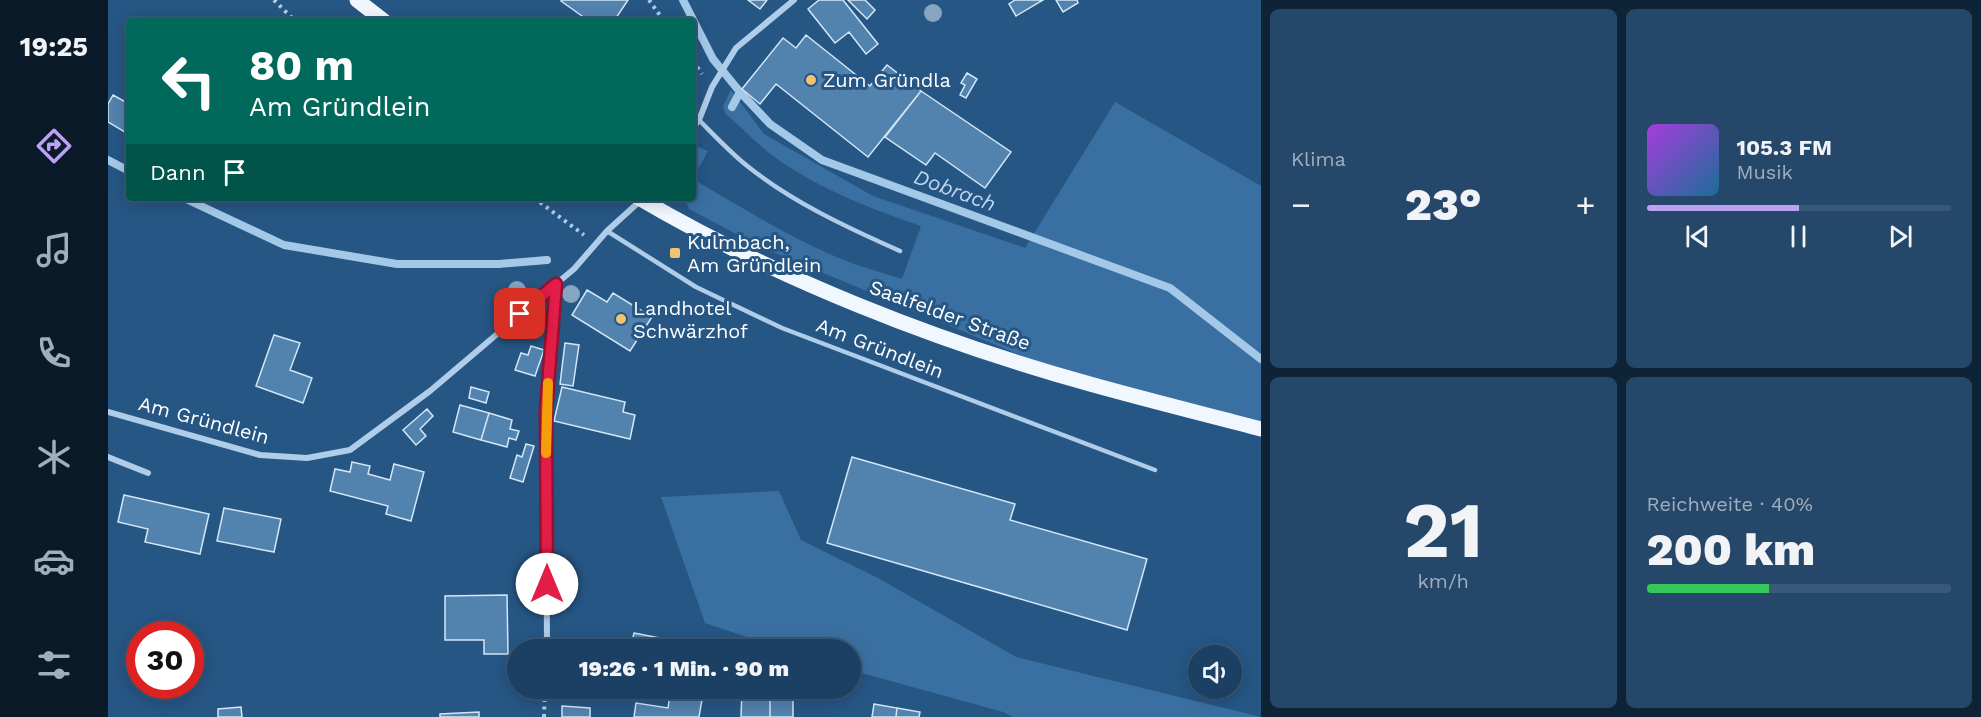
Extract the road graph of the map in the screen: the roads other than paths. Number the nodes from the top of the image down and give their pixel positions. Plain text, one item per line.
1 (357, 0) edge
2 (794, 0) edge
3 (380, 18) edge
4 (699, 120) junction
5 (696, 124) edge
6 (638, 201) edge
7 (647, 201) edge
8 (607, 231) junction
9 (900, 251) dead end
10 (556, 284) junction
11 (108, 412) edge
12 (1261, 429) edge
13 (108, 457) edge
14 (1155, 470) dead end
15 (148, 473) dead end
16 (547, 639) edge

1 - 3 main road
2 - 4 street
4 - 5 street
4 - 9 lane
6 - 8 street, Am Gründlein
7 - 12 main road, Saalfelder Straße
8 - 10 street, Am Gründlein
8 - 14 lane, Am Gründlein
10 - 11 street, Am Gründlein
10 - 16 street
13 - 15 street

